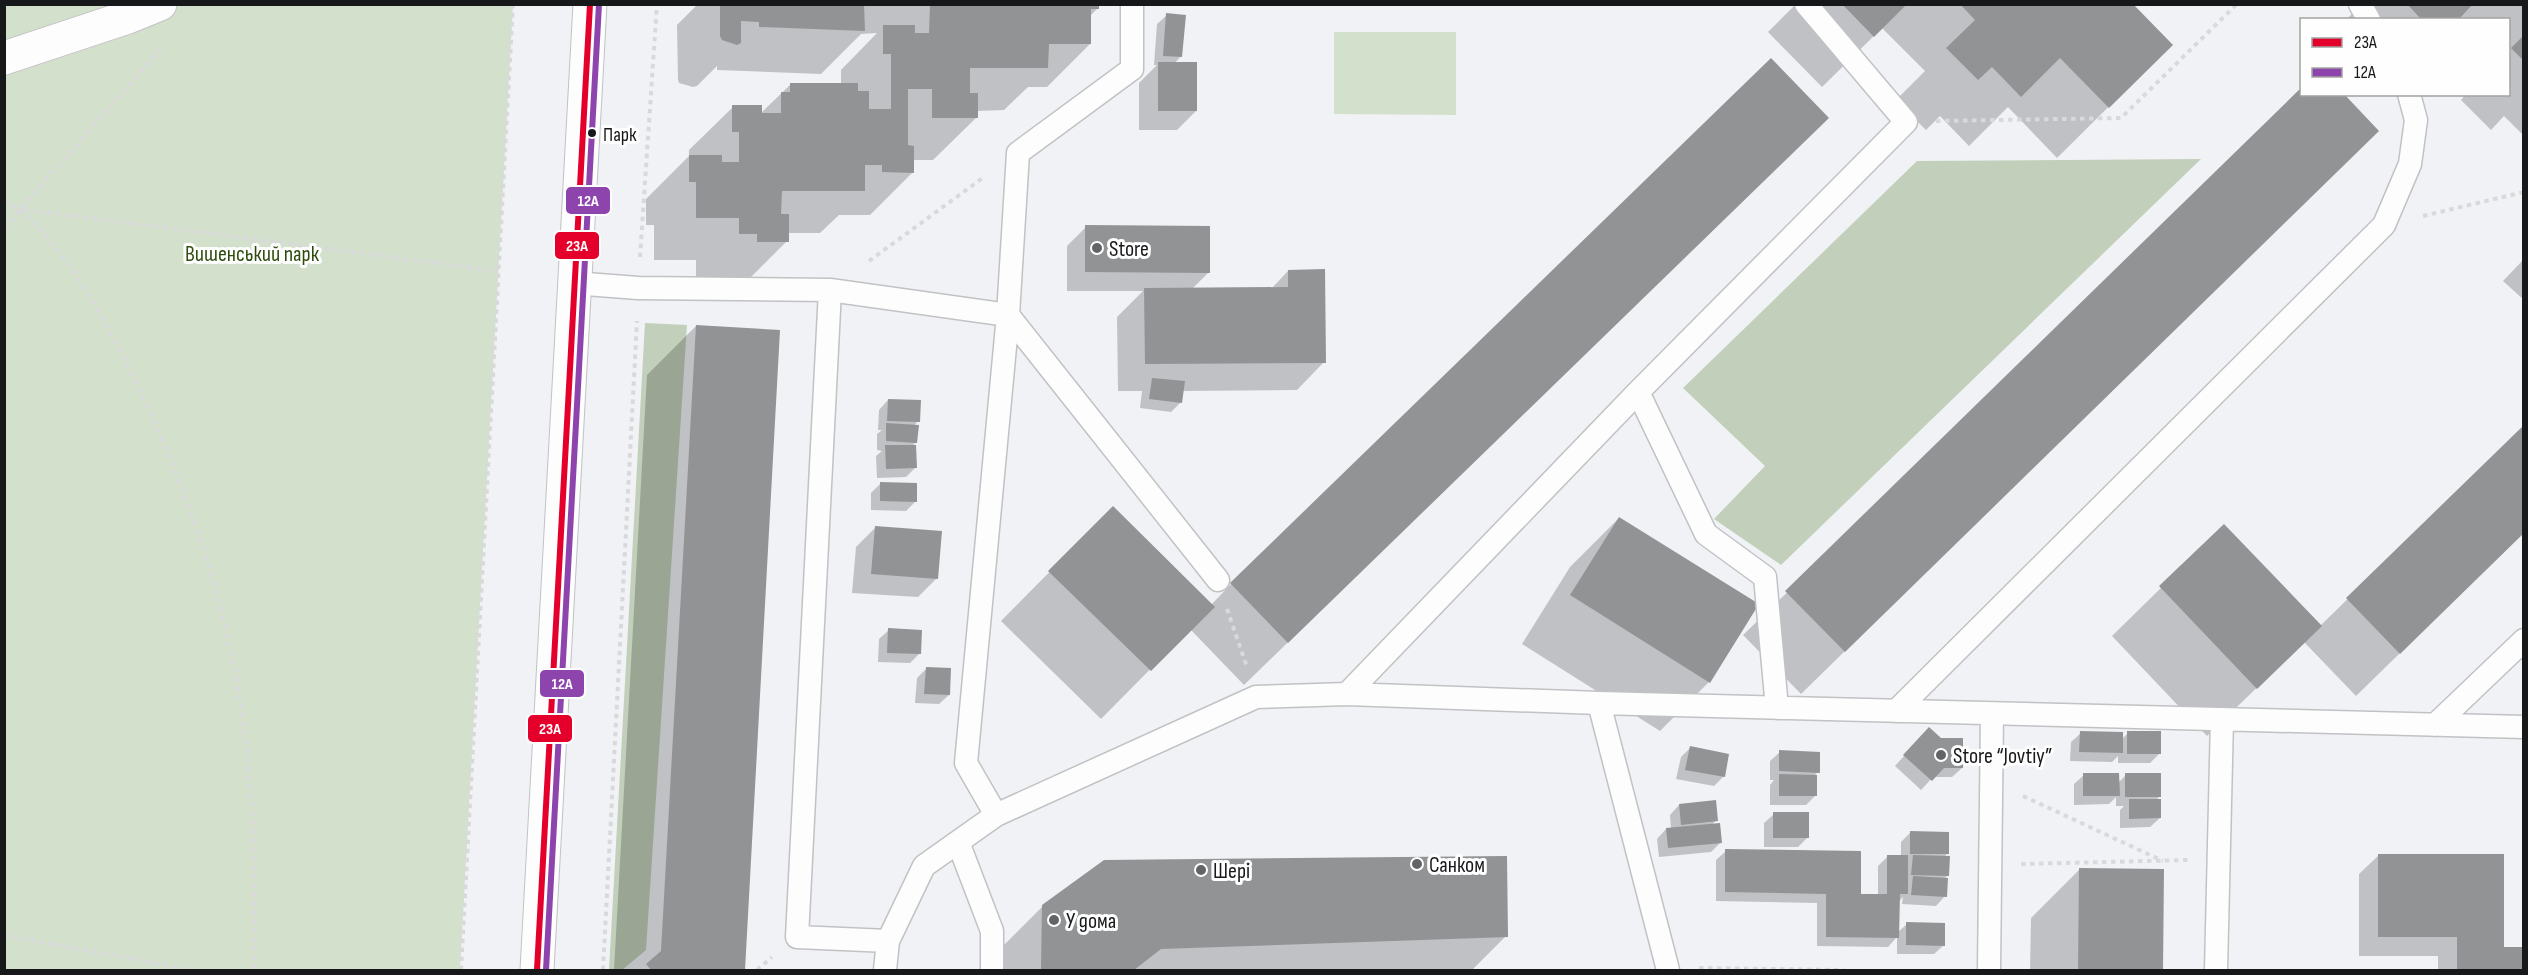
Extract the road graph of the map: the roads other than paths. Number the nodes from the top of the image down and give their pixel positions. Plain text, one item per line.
1 (160, 4) edge
2 (590, 4) edge
3 (1132, 4) edge
4 (1806, 4) edge
5 (2360, 4) edge
6 (2368, 18) edge
7 (4, 58) edge
8 (2410, 96) edge
9 (573, 283) junction
10 (830, 290) junction
11 (1008, 315) junction
12 (1638, 392) junction
13 (1218, 580) road end
14 (2523, 640) edge
15 (1347, 694) junction
16 (1599, 703) junction
17 (1777, 708) junction
18 (1896, 711) junction
19 (1992, 714) junction
20 (2222, 719) junction
21 (2435, 725) junction
22 (2523, 727) edge
23 (996, 815) junction
24 (958, 842) junction
25 (888, 941) junction
26 (1668, 969) edge
27 (537, 970) edge
28 (885, 970) edge
29 (992, 970) edge
30 (1989, 970) edge
31 (2216, 970) edge

1 - 7 street
2 - 9 street
3 - 11 lane
4 - 12 lane
5 - 6 lane
8 - 18 lane
9 - 10 lane
9 - 27 street
10 - 11 lane
10 - 25 lane
11 - 13 lane
11 - 23 lane
12 - 15 lane
12 - 17 lane
14 - 21 lane
15 - 16 lane
15 - 23 lane
16 - 17 lane
16 - 26 lane
17 - 18 lane
18 - 19 lane
19 - 20 lane
19 - 30 lane
20 - 21 lane
20 - 31 lane
21 - 22 lane
23 - 24 lane
24 - 25 lane
24 - 29 lane
25 - 28 lane

